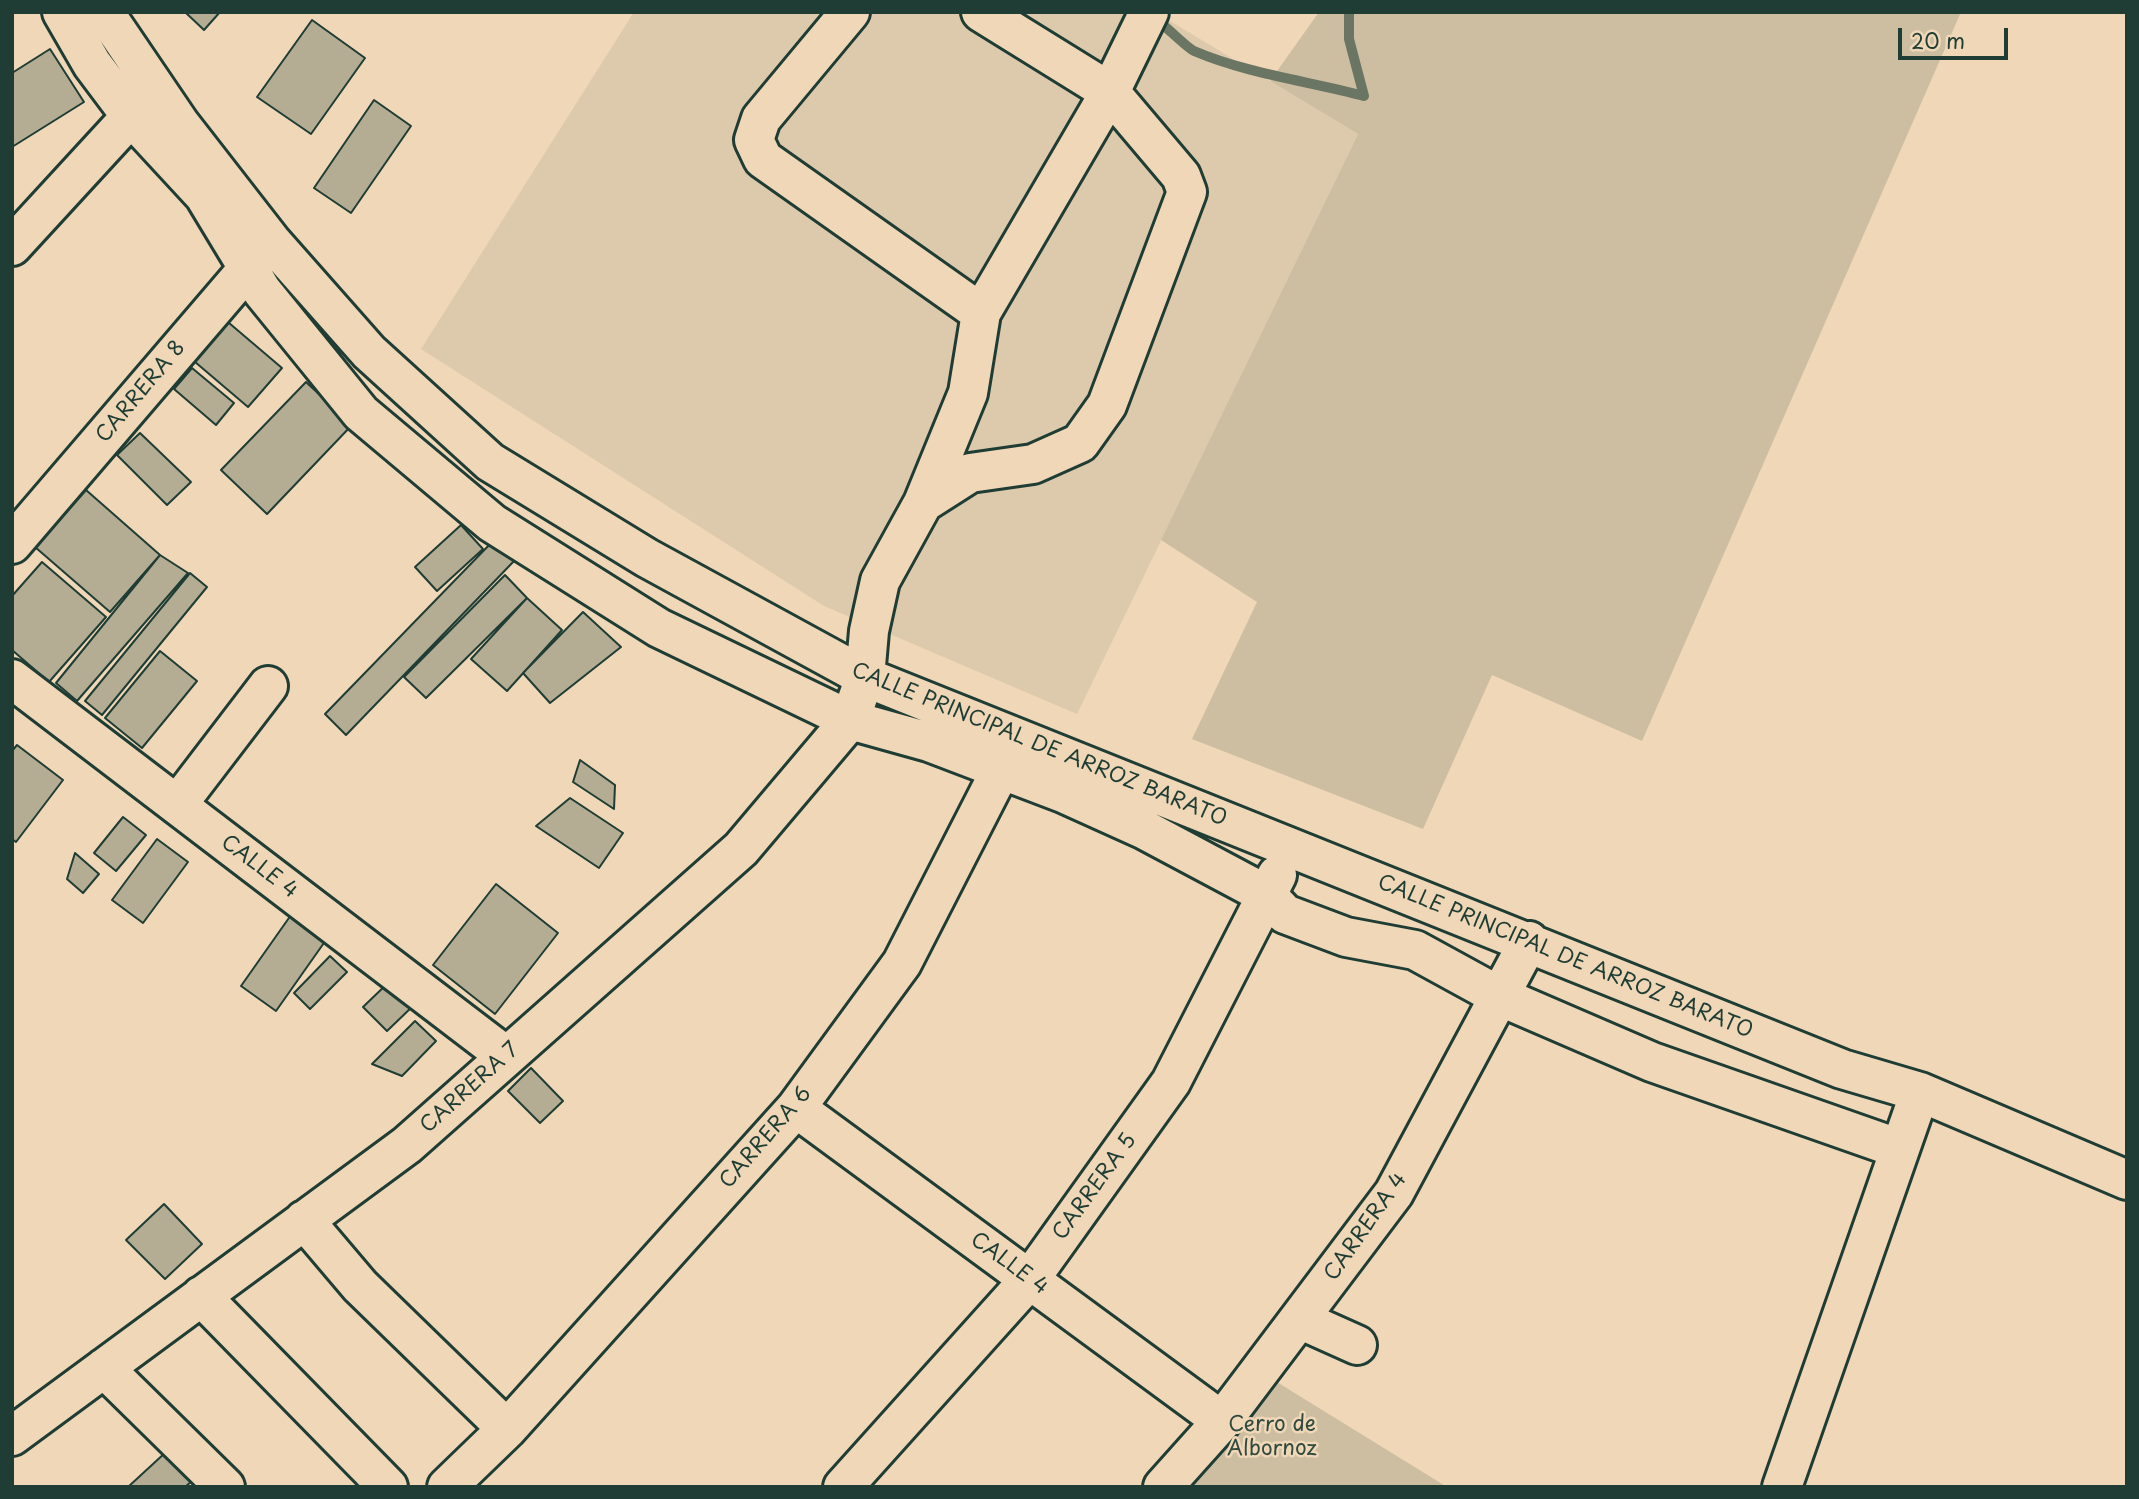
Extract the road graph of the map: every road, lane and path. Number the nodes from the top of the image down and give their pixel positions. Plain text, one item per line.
1 (62, 12) edge
2 (104, 12) edge
3 (850, 12) edge
4 (981, 12) edge
5 (1141, 28) edge
6 (1110, 92) junction
7 (143, 103) junction
8 (271, 241) junction
9 (12, 246) edge
10 (246, 269) junction
11 (981, 313) junction
12 (923, 503) junction
13 (12, 544) edge
14 (865, 677) junction
15 (12, 679) edge
16 (268, 686) dead end
17 (850, 720) junction
18 (1009, 755) junction
19 (177, 805) junction
20 (1291, 848) junction
21 (1267, 895) junction
22 (1529, 941) junction
23 (1499, 996) junction
24 (506, 1056) junction
25 (1920, 1092) junction
26 (796, 1108) junction
27 (1900, 1149) junction
28 (2127, 1180) edge
29 (304, 1220) junction
30 (1030, 1279) junction
31 (201, 1296) junction
32 (1299, 1319) junction
33 (1357, 1345) dead end
34 (104, 1368) junction
35 (1222, 1421) junction
36 (507, 1429) junction
37 (12, 1436) edge
38 (225, 1487) edge
39 (388, 1487) edge
40 (447, 1487) edge
41 (843, 1487) edge
42 (1163, 1487) edge
43 (1782, 1487) edge

1 - 7 street
2 - 7 street, CALLE PRINCIPAL DE ARROZ BARATO
3 - 11 street
4 - 6 street
5 - 6 street
6 - 11 street
6 - 12 street
7 - 8 street, CALLE PRINCIPAL DE ARROZ BARATO
7 - 9 street
7 - 10 street
8 - 10 street, CARRERA 8
8 - 14 street, CALLE PRINCIPAL DE ARROZ BARATO
10 - 13 street, CARRERA 8
10 - 17 street
11 - 12 street, CARRERA 7
12 - 14 street, CARRERA 7
14 - 17 street, CARRERA 7
14 - 18 street, CALLE PRINCIPAL DE ARROZ BARATO
15 - 19 street, CALLE 4
16 - 19 street
17 - 18 street
17 - 24 street, CARRERA 7
18 - 20 street, CALLE PRINCIPAL DE ARROZ BARATO
18 - 21 street
18 - 26 street, CARRERA 6
19 - 24 street, CALLE 4
20 - 21 street, CARRERA 5
20 - 22 street, CALLE PRINCIPAL DE ARROZ BARATO
21 - 23 street
21 - 30 street, CARRERA 5
22 - 23 street, CARRERA 4
22 - 25 street, CALLE PRINCIPAL DE ARROZ BARATO
23 - 27 street
23 - 32 street, CARRERA 4
24 - 29 street, CARRERA 7
25 - 27 street
25 - 28 street, CALLE PRINCIPAL DE ARROZ BARATO
26 - 30 street, CALLE 4
26 - 36 street, CARRERA 6
27 - 43 street
29 - 31 street, CARRERA 7
29 - 36 street
30 - 35 street, CALLE 4
30 - 41 street, CARRERA 5
31 - 34 street, CARRERA 7
31 - 39 street
32 - 33 street
32 - 35 street, CARRERA 4
34 - 37 street, CARRERA 7
34 - 38 street
35 - 42 street, CARRERA 4
36 - 40 street, CARRERA 6

